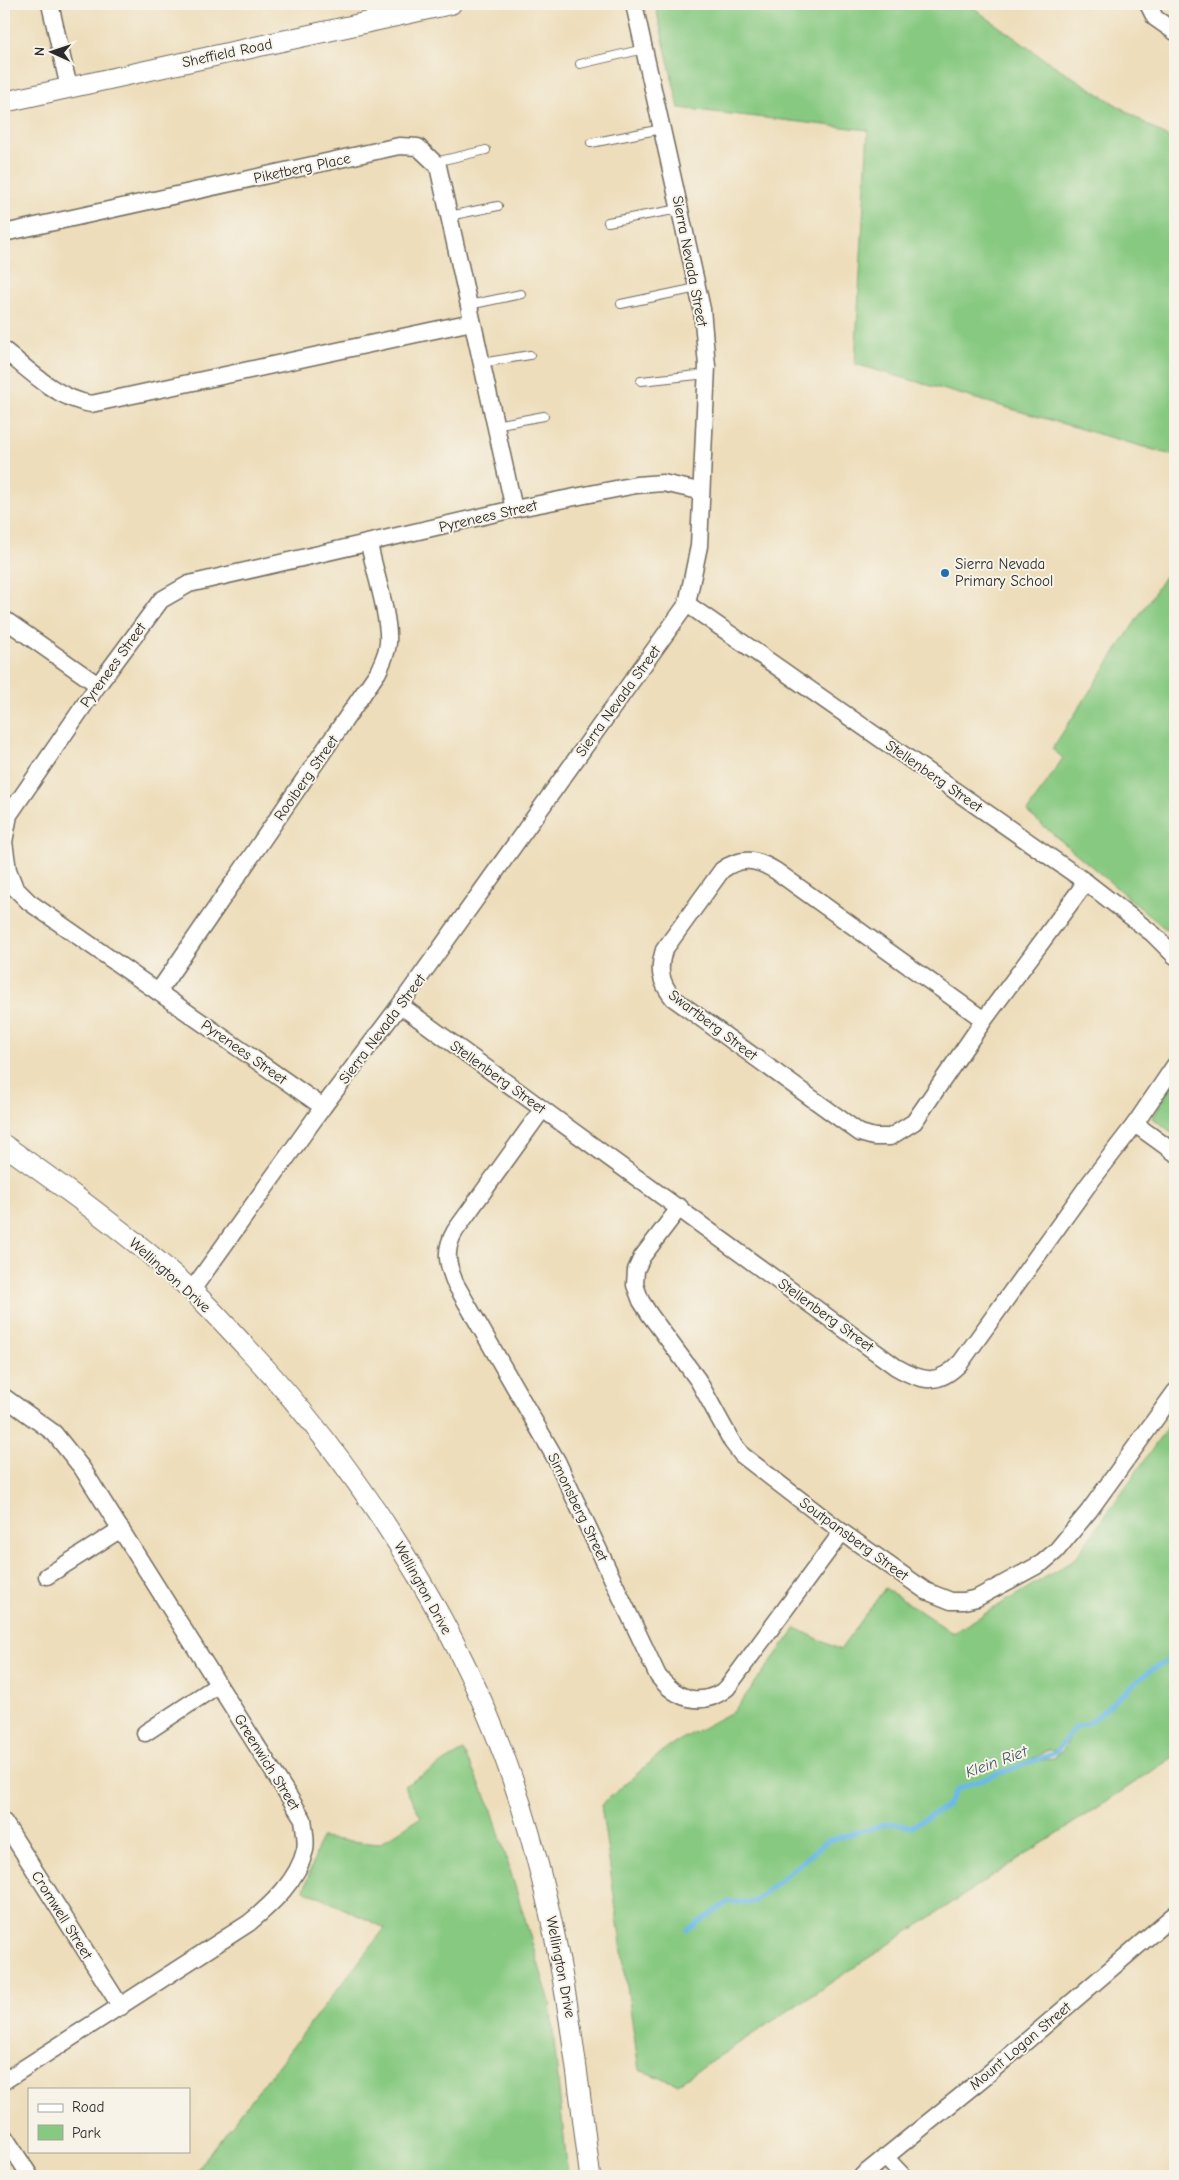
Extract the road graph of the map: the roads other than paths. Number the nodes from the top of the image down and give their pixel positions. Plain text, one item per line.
1 (50, 4) edge
2 (451, 4) edge
3 (634, 4) edge
4 (1148, 4) edge
5 (1175, 32) edge
6 (644, 49) junction
7 (580, 64) dead end
8 (68, 88) junction
9 (4, 102) edge
10 (662, 129) junction
11 (591, 143) dead end
12 (486, 150) dead end
13 (435, 162) junction
14 (498, 206) dead end
15 (680, 209) junction
16 (449, 216) junction
17 (608, 222) dead end
18 (4, 233) edge
19 (697, 288) junction
20 (521, 294) dead end
21 (622, 304) dead end
22 (468, 305) junction
23 (472, 322) junction
24 (4, 350) edge
25 (530, 355) dead end
26 (481, 363) junction
27 (707, 374) junction
28 (641, 381) dead end
29 (544, 416) dead end
30 (495, 424) junction
31 (700, 491) junction
32 (514, 509) junction
33 (369, 544) junction
34 (687, 604) junction
35 (4, 619) edge
36 (98, 686) junction
37 (5, 828) edge
38 (1086, 882) junction
39 (1175, 956) edge
40 (158, 992) junction
41 (400, 1005) junction
42 (984, 1020) junction
43 (1175, 1065) edge
44 (323, 1107) junction
45 (542, 1110) junction
46 (1135, 1124) junction
47 (4, 1145) edge
48 (1175, 1154) edge
49 (680, 1207) junction
50 (192, 1290) junction
51 (1175, 1392) edge
52 (4, 1397) edge
53 (121, 1529) junction
54 (842, 1532) junction
55 (47, 1576) dead end
56 (218, 1685) junction
57 (145, 1733) dead end
58 (4, 1822) edge
59 (1175, 1914) edge
60 (121, 2007) junction
61 (4, 2081) edge
62 (4, 2136) edge
63 (886, 2158) junction
64 (30, 2176) edge
65 (590, 2176) edge
66 (862, 2176) edge
67 (903, 2176) edge

1 - 8 street
2 - 8 street, Sheffield Road
3 - 6 street, Sierra Nevada Street
4 - 5 street
6 - 7 lane
6 - 10 street, Sierra Nevada Street
8 - 9 street, Sheffield Road
10 - 11 lane
10 - 15 street, Sierra Nevada Street
12 - 13 lane
13 - 16 street
13 - 18 street, Piketberg Place
14 - 16 lane
15 - 17 lane
15 - 19 street, Sierra Nevada Street
16 - 22 street
19 - 21 lane
19 - 27 street, Sierra Nevada Street
20 - 22 lane
22 - 23 street
23 - 24 street
23 - 26 street
25 - 26 lane
26 - 30 street
27 - 28 lane
27 - 31 street, Sierra Nevada Street
29 - 30 lane
30 - 32 street
31 - 32 street, Pyrenees Street
31 - 34 street, Sierra Nevada Street
32 - 33 street, Pyrenees Street
33 - 36 street, Pyrenees Street
33 - 40 street, Rooiberg Street
34 - 38 street, Stellenberg Street
34 - 41 street, Sierra Nevada Street
35 - 36 street
36 - 37 street, Pyrenees Street
37 - 40 street, Pyrenees Street
38 - 39 street, Stellenberg Street
38 - 42 street, Swartberg Street
40 - 44 street, Pyrenees Street
41 - 44 street, Sierra Nevada Street
41 - 45 street, Stellenberg Street
42 - 42 street, Swartberg Street
43 - 46 street, Stellenberg Street
44 - 50 street, Sierra Nevada Street
45 - 49 street, Stellenberg Street
45 - 54 street, Simonsberg Street
46 - 48 street
46 - 49 street, Stellenberg Street
47 - 50 street, Wellington Drive
49 - 54 street, Soutpansberg Street
50 - 65 street, Wellington Drive
51 - 54 street, Soutpansberg Street
52 - 53 street, Greenwich Street
53 - 55 street
53 - 56 street, Greenwich Street
56 - 57 street
56 - 60 street, Greenwich Street
58 - 60 street, Cromwell Street
59 - 63 street, Mount Logan Street
60 - 61 street, Greenwich Street
62 - 64 street
63 - 66 street, Mount Logan Street
63 - 67 street

